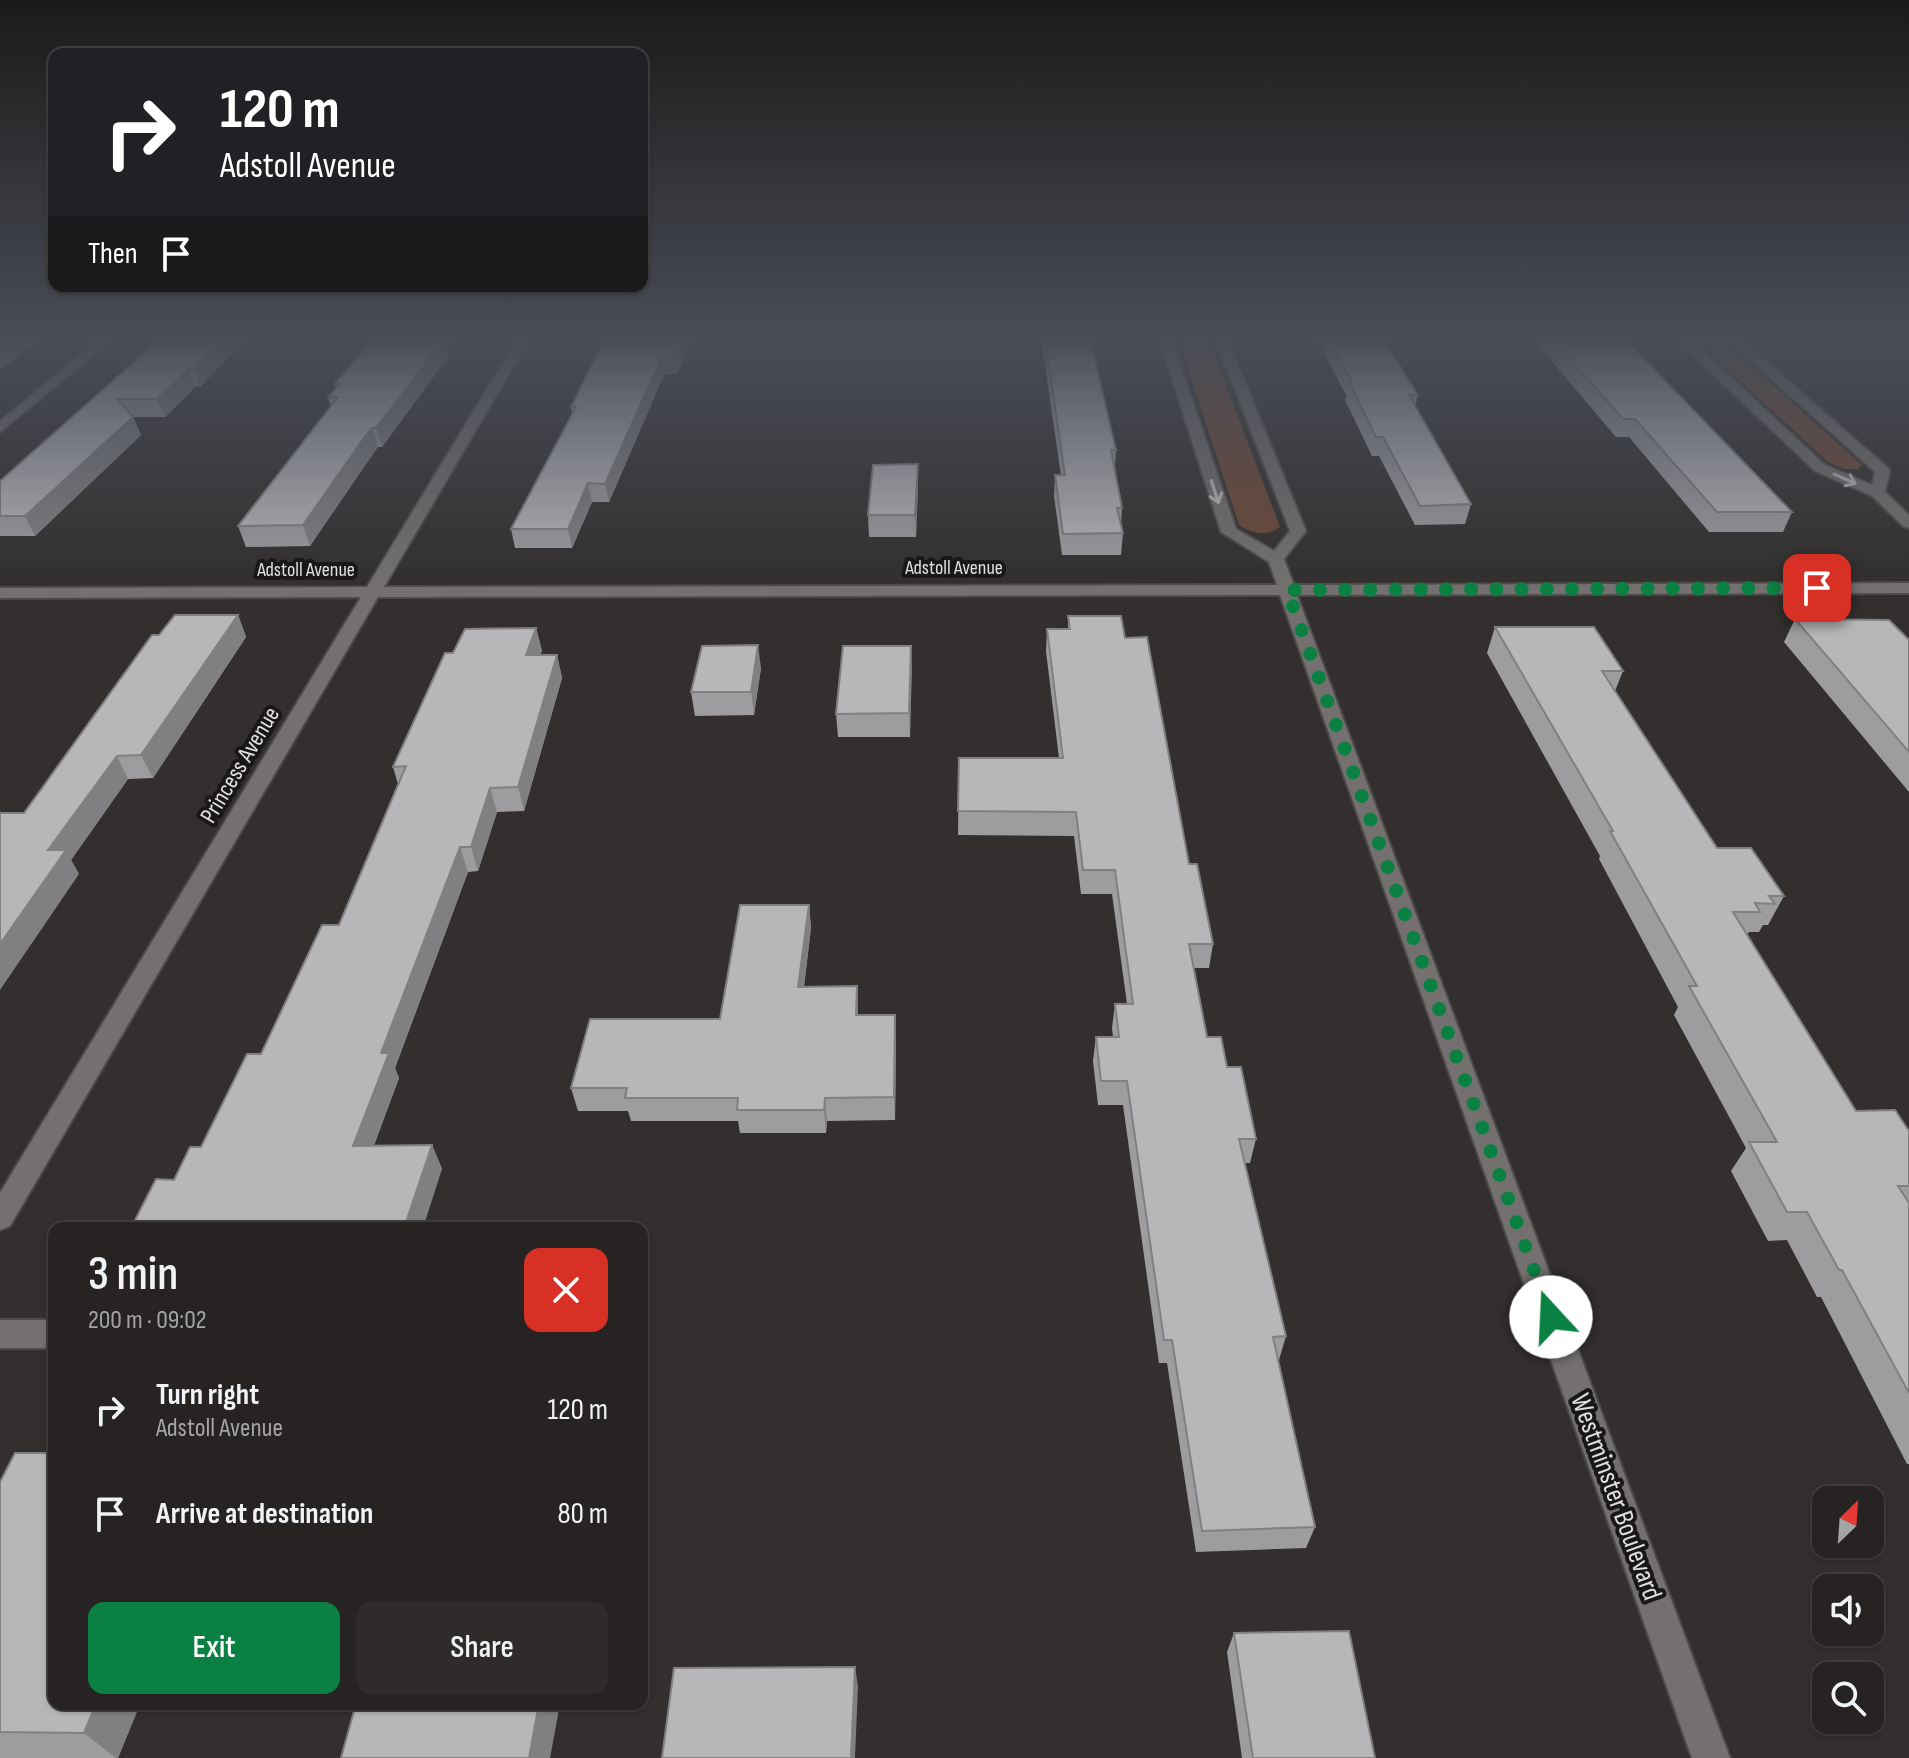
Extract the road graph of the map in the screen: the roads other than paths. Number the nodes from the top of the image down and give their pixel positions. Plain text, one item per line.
1 (475, 420) edge
2 (1192, 420) edge
3 (1254, 420) edge
4 (1769, 420) edge
5 (1825, 420) edge
6 (1877, 493) junction
7 (1909, 523) edge
8 (1276, 559) junction
9 (1909, 588) edge
10 (1287, 590) junction
11 (372, 592) junction
12 (0, 593) edge
13 (0, 1218) edge
14 (0, 1334) edge
15 (48, 1334) edge
16 (1711, 1758) edge

1 - 11 street, Princess Avenue
2 -> 8 street
3 - 8 street
4 -> 6 street
5 - 6 street
6 - 7 street
8 - 10 street, Westminster Boulevard
9 - 10 street, Adstoll Avenue
10 - 11 street, Adstoll Avenue
10 - 16 street, Westminster Boulevard
11 - 12 street, Adstoll Avenue
11 - 13 street, Princess Avenue
14 - 15 street

